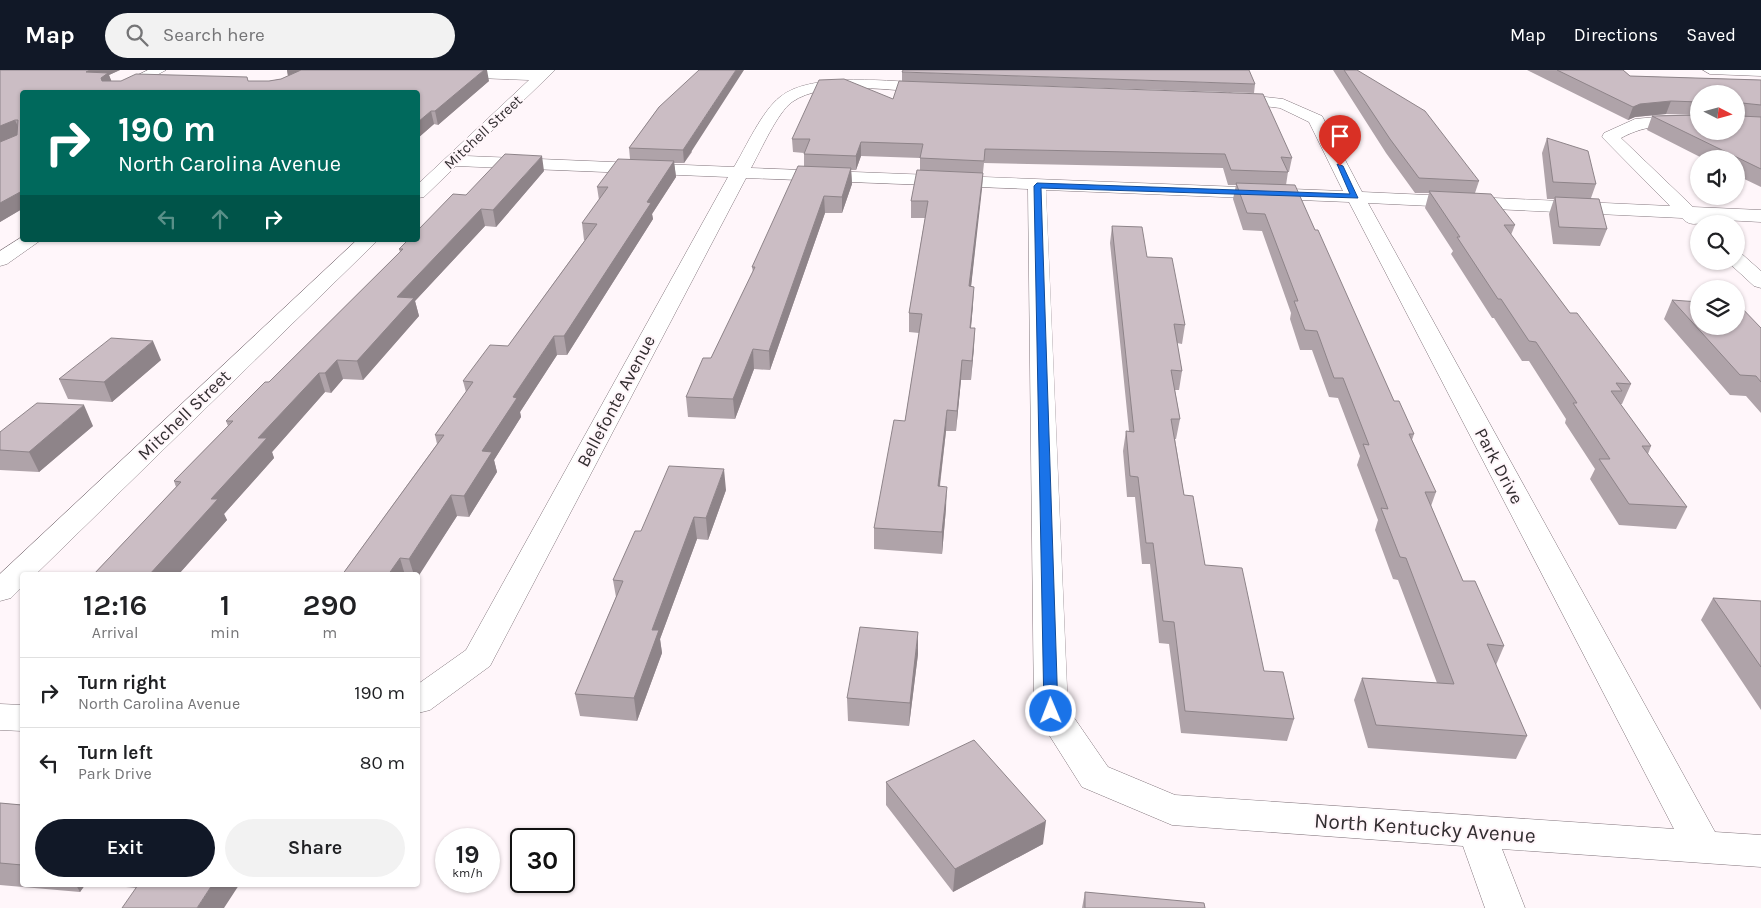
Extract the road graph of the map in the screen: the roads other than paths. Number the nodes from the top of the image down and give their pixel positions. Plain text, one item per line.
1 (159, 70) edge
2 (1710, 70) edge
3 (1721, 70) edge
4 (1761, 72) edge
5 (432, 73) edge
6 (545, 73) edge
7 (947, 89) edge
8 (119, 90) edge
9 (1211, 97) edge
10 (1690, 122) edge
11 (451, 161) junction
12 (739, 174) junction
13 (1037, 186) junction
14 (420, 191) edge
15 (1355, 197) junction
16 (1690, 215) edge
17 (1745, 216) edge
18 (1761, 216) edge
19 (1690, 218) edge
20 (28, 242) edge
21 (366, 242) edge
22 (0, 260) edge
23 (1745, 267) edge
24 (1761, 282) edge
25 (0, 591) edge
26 (420, 700) edge
27 (0, 717) edge
28 (20, 718) edge
29 (1477, 832) junction
30 (1702, 845) junction
31 (1761, 851) edge
32 (1505, 908) edge

1 - 8 street
2 - 3 street
3 - 4 street
5 - 6 street
6 - 11 street, Mitchell Street
7 - 12 street, Bellefonte Avenue
9 - 15 street, Park Drive
10 - 16 street
11 - 12 street
11 - 14 street, Mitchell Street
12 - 13 street
12 - 26 street, Bellefonte Avenue
13 - 15 street
13 - 29 street, North Kentucky Avenue
15 - 19 street
15 - 30 street, Park Drive
17 - 18 street
20 - 22 street
21 - 25 street, Mitchell Street
23 - 24 street
27 - 28 street
29 - 30 street, North Kentucky Avenue
29 - 32 street
30 - 31 street, North Kentucky Avenue

